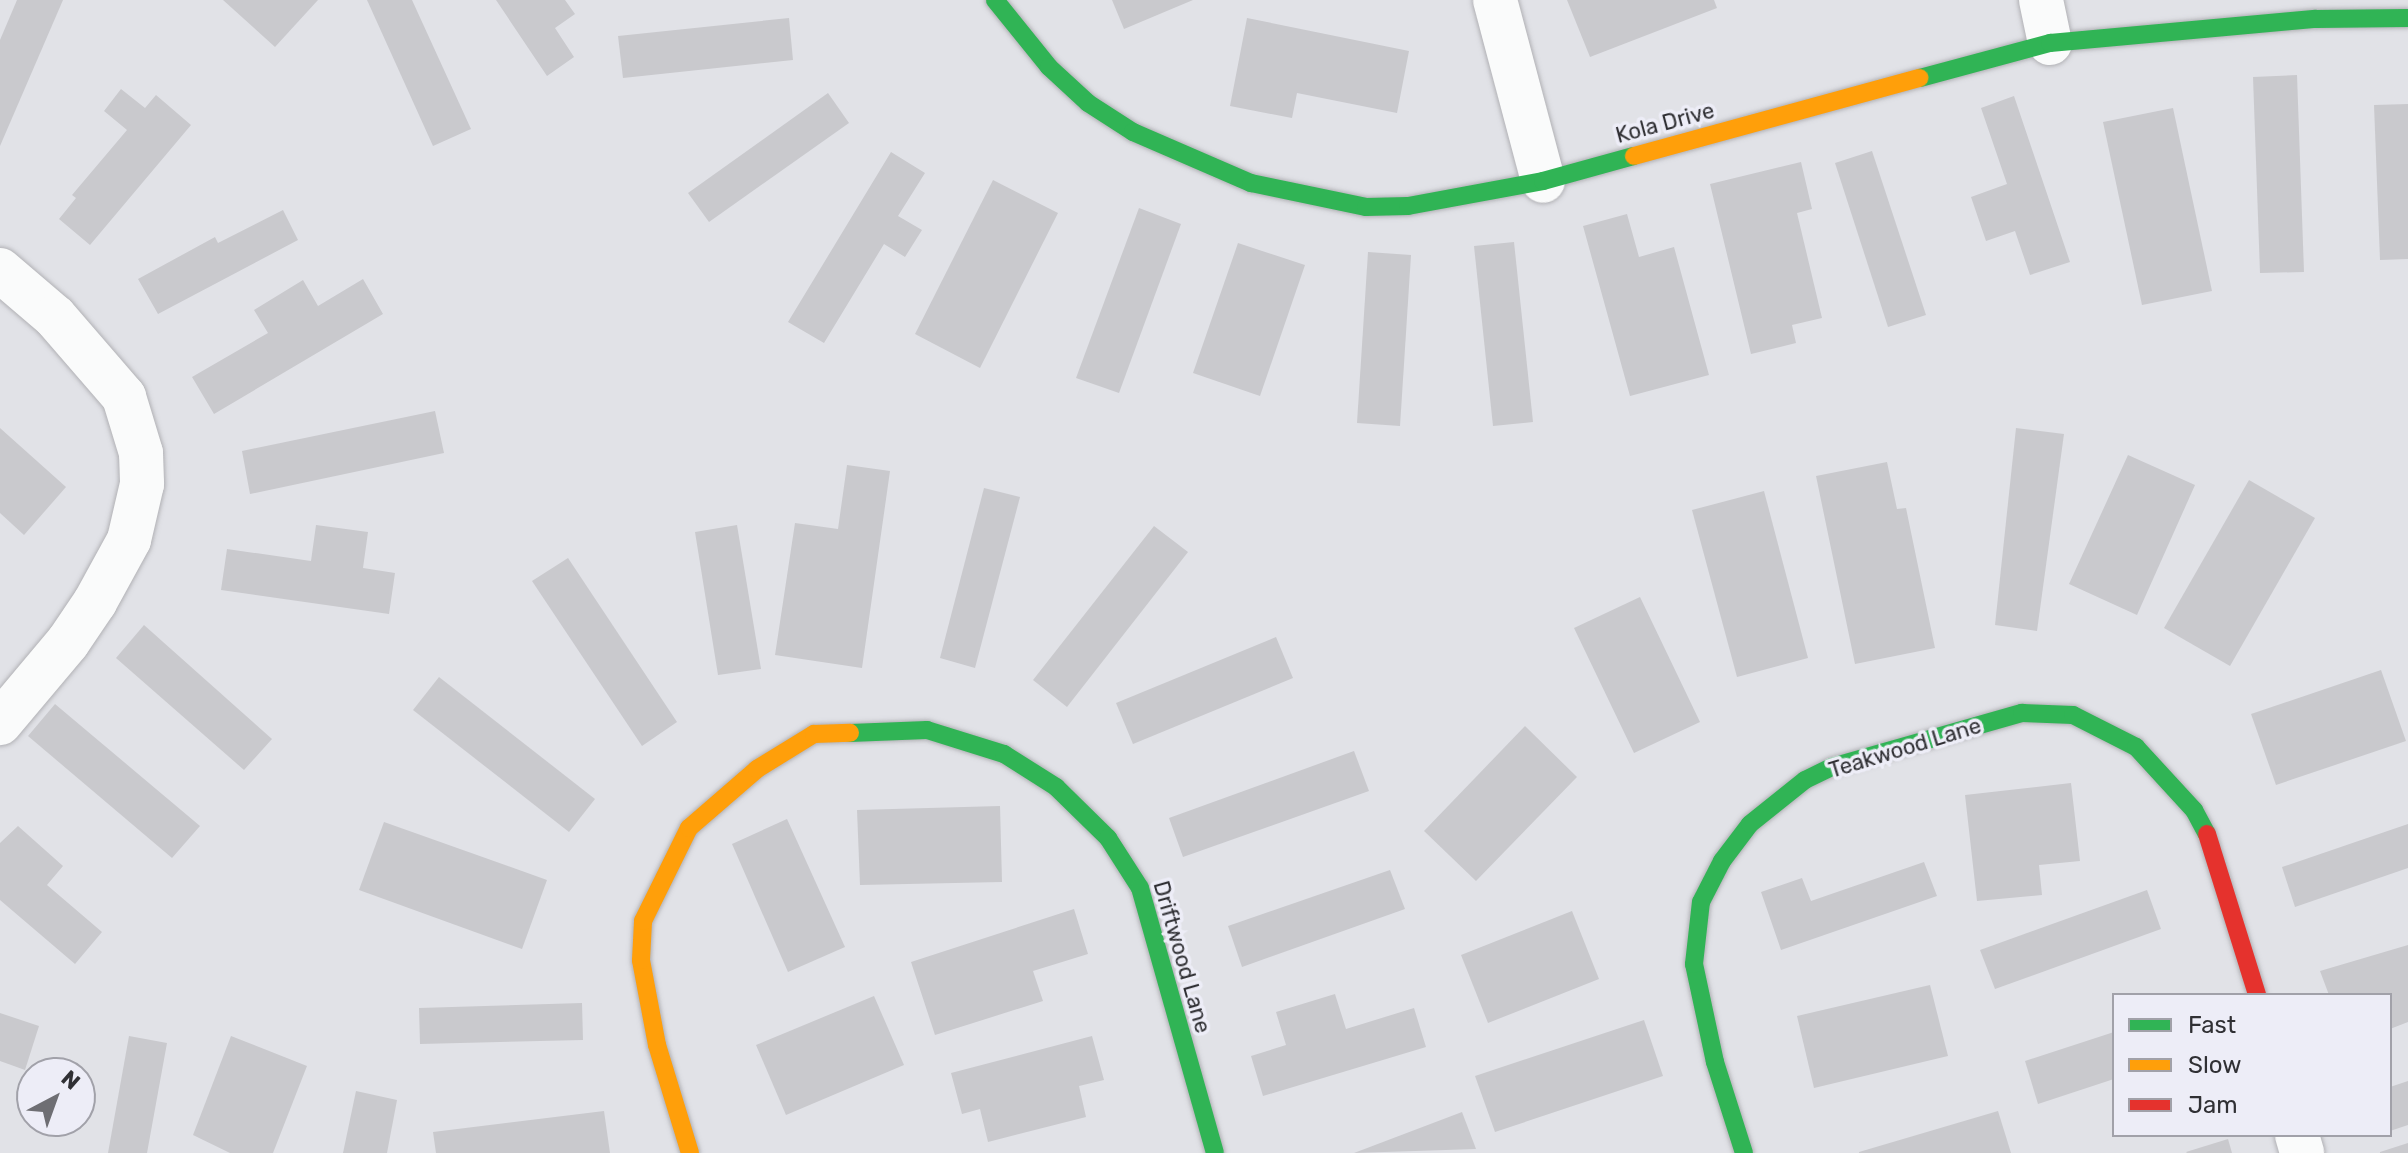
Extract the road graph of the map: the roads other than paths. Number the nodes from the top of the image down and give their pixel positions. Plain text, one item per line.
1 (995, 0) edge
2 (1495, 0) edge
3 (2041, 0) edge
4 (2408, 18) edge
5 (2050, 43) junction
6 (1543, 181) junction
7 (0, 270) edge
8 (0, 723) edge
9 (2256, 993) edge
10 (690, 1153) edge
11 (1215, 1153) edge
12 (1744, 1153) edge

1 - 6 street, Kola Drive
2 - 6 street
3 - 5 street
4 - 5 street, Kola Drive
5 - 6 street, Kola Drive
7 - 8 street
9 - 12 street, Teakwood Lane
10 - 11 street, Driftwood Lane

